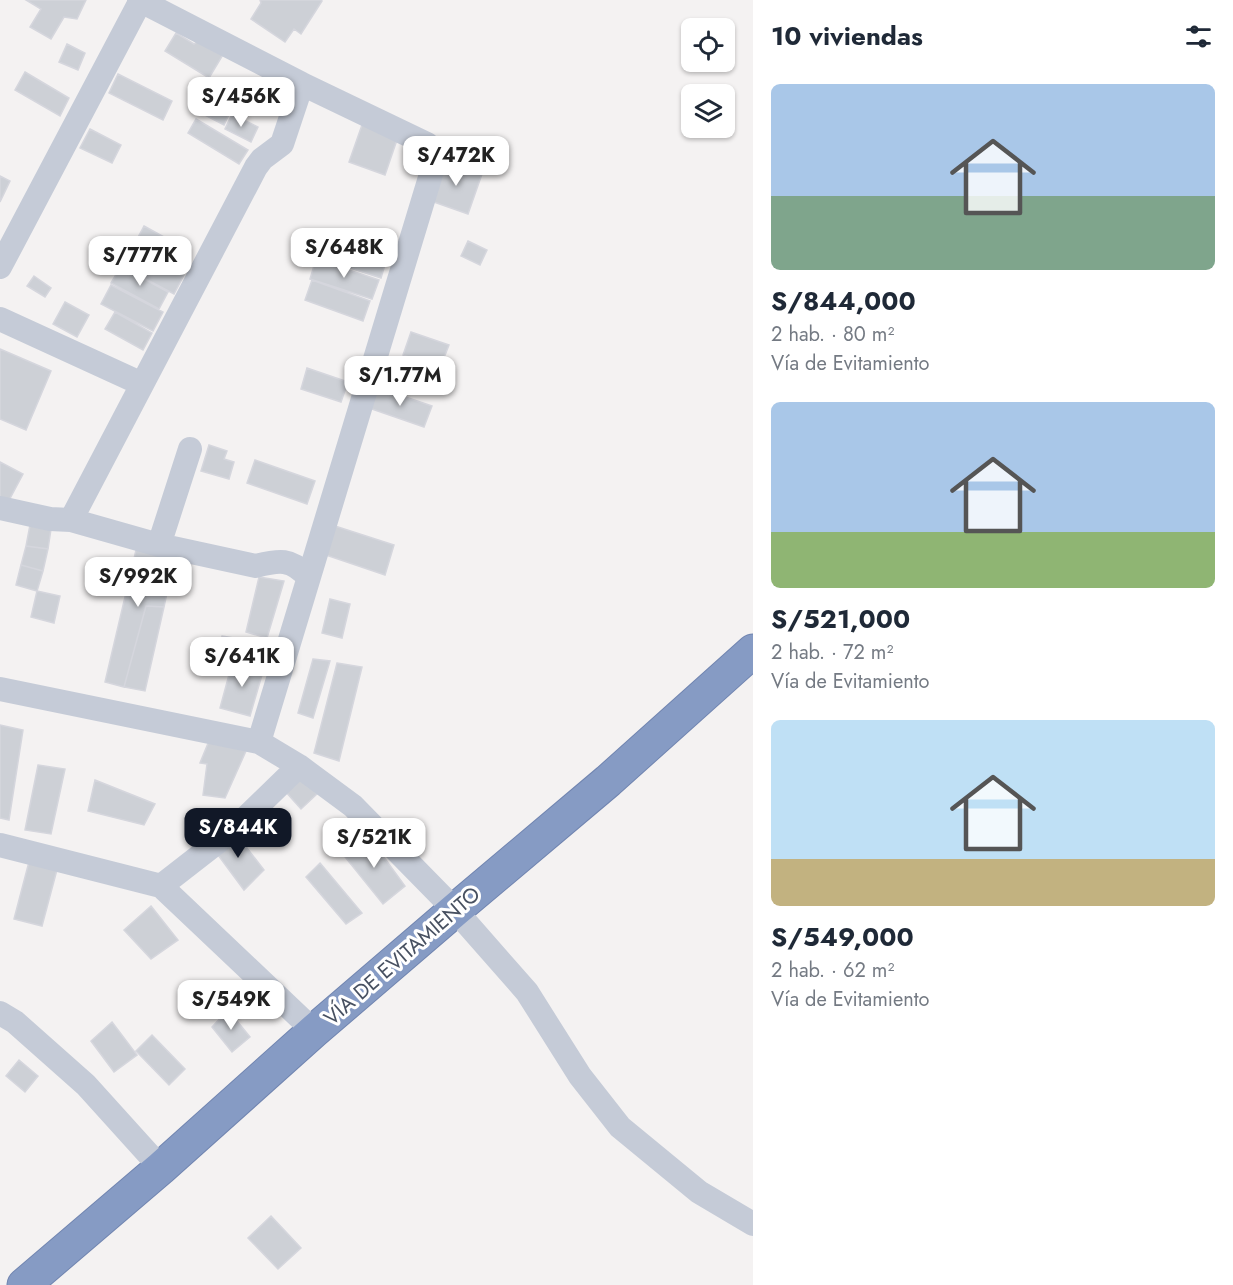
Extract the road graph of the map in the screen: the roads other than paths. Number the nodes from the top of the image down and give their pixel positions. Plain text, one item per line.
1 (140, 0) edge
2 (302, 84) junction
3 (0, 267) edge
4 (0, 319) edge
5 (142, 384) junction
6 (190, 449) dead end
7 (0, 508) edge
8 (71, 520) junction
9 (159, 545) junction
10 (308, 577) junction
11 (753, 651) edge
12 (0, 689) edge
13 (259, 742) junction
14 (299, 766) junction
15 (0, 845) edge
16 (161, 886) junction
17 (455, 910) junction
18 (0, 1013) edge
19 (314, 1031) junction
20 (160, 1168) junction
21 (753, 1224) edge
22 (24, 1285) edge

1 - 2 street
1 - 3 street
2 - 5 street
2 - 10 street
4 - 5 street
5 - 8 street
6 - 9 street
7 - 8 street
8 - 9 street
9 - 10 street
10 - 13 street
11 - 17 highway, VÍA DE EVITAMIENTO
12 - 13 street
13 - 14 street
14 - 16 street
14 - 17 street
15 - 16 street
16 - 19 street
17 - 19 highway, VÍA DE EVITAMIENTO
17 - 21 street
18 - 20 street
19 - 20 highway, VÍA DE EVITAMIENTO
20 - 22 highway, VÍA DE EVITAMIENTO

